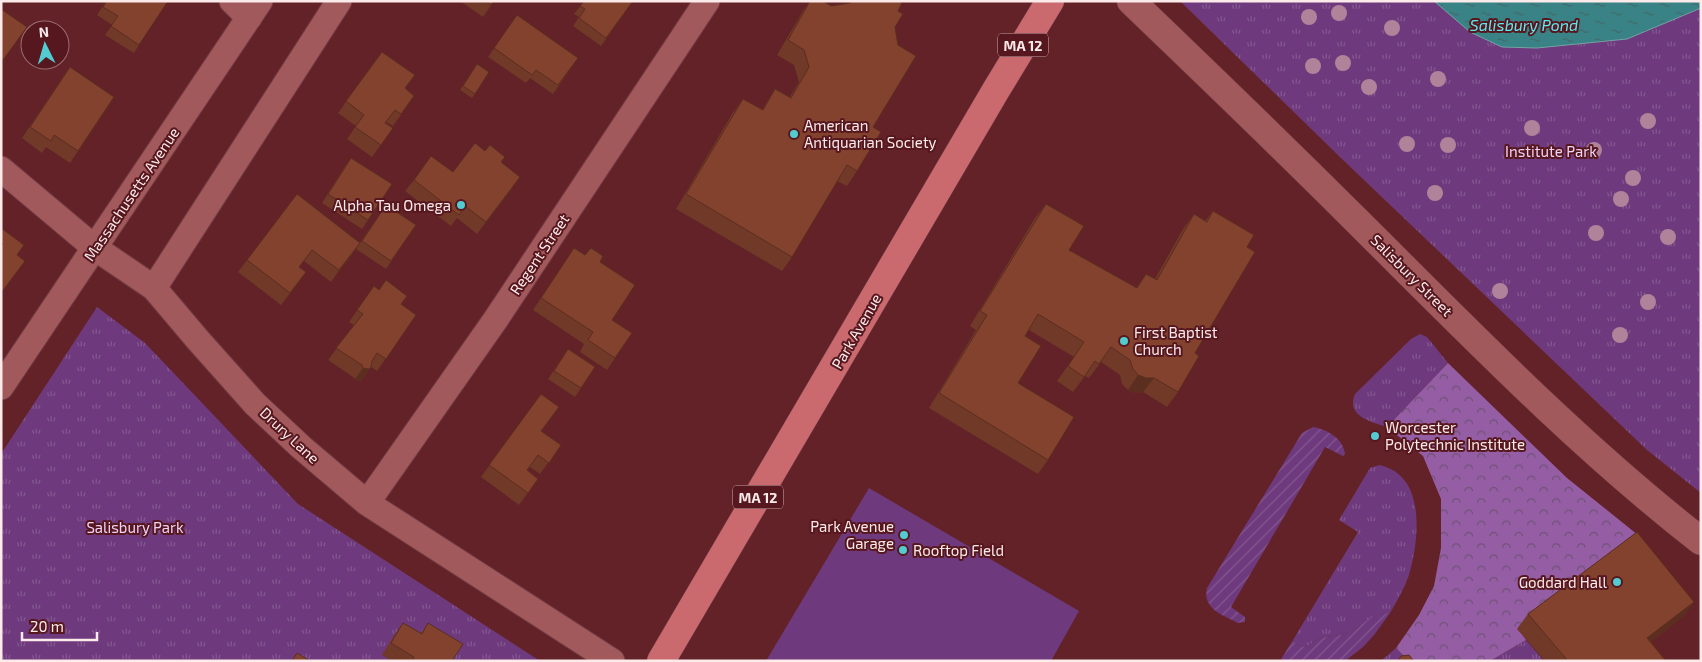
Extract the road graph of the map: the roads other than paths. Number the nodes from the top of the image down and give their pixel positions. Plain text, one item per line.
1 (340, 1) edge
2 (707, 1) edge
3 (1050, 1) edge
4 (1131, 1) edge
5 (247, 7) edge
6 (1, 169) edge
7 (95, 248) junction
8 (154, 288) junction
9 (1, 387) edge
10 (367, 503) junction
11 (1701, 540) edge
12 (612, 661) edge
13 (662, 661) edge

1 - 8 street
2 - 10 street, Regent Street
3 - 13 main road, Park Avenue / MA 12
4 - 11 main road, Salisbury Street
5 - 7 street, Massachusetts Avenue
6 - 7 street, Drury Lane
7 - 8 street, Drury Lane
7 - 9 street, Massachusetts Avenue
8 - 10 street, Drury Lane
10 - 12 street, Drury Lane

